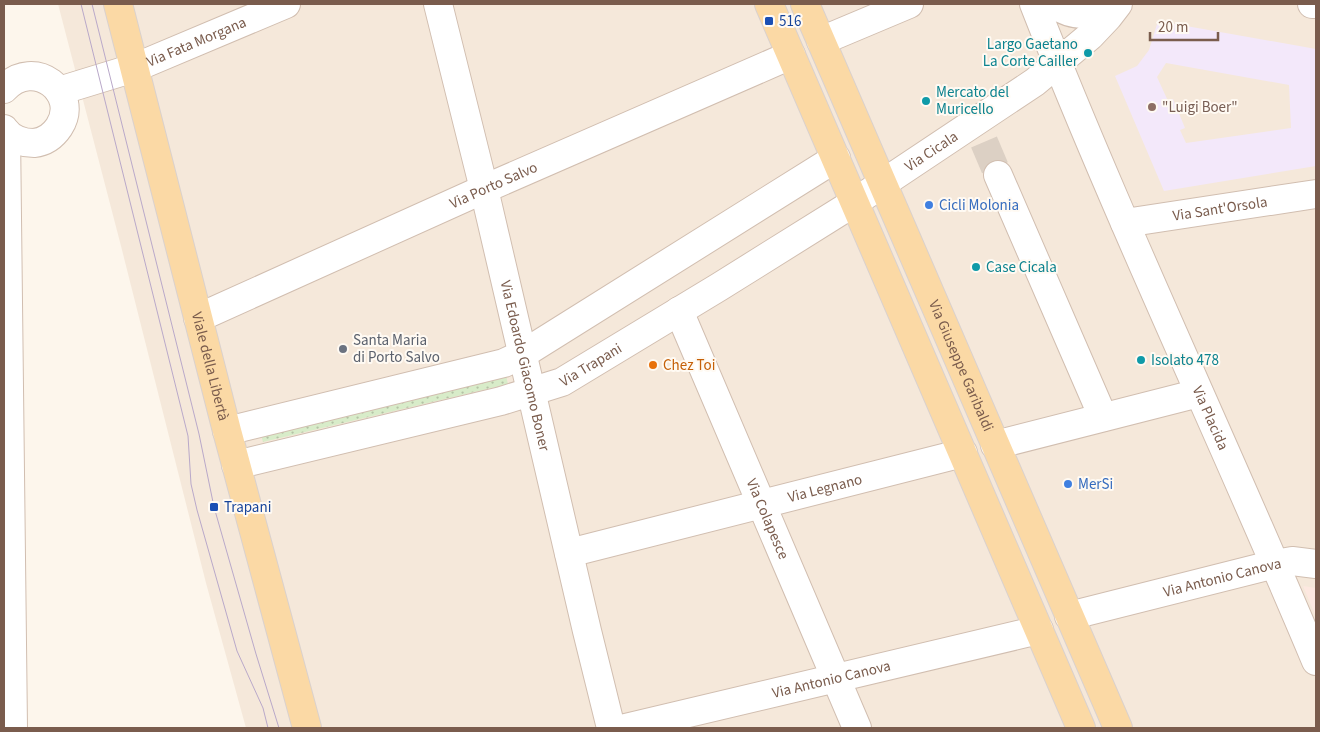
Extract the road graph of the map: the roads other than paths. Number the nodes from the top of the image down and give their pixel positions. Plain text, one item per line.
1 (118, 4) edge
2 (286, 4) edge
3 (438, 4) edge
4 (769, 4) edge
5 (805, 4) edge
6 (909, 4) edge
7 (1034, 4) edge
8 (1054, 4) edge
9 (1118, 4) edge
10 (1312, 4) edge
11 (1316, 4) edge
12 (821, 41) junction
13 (791, 55) junction
14 (1058, 64) junction
15 (134, 68) junction
16 (4, 90) edge
17 (59, 90) junction
18 (5, 131) edge
19 (836, 158) junction
20 (998, 175) tunnel mouth
21 (883, 183) junction
22 (484, 189) junction
23 (1316, 194) edge
24 (855, 202) junction
25 (1125, 223) junction
26 (679, 311) junction
27 (198, 318) junction
28 (523, 354) junction
29 (532, 392) junction
30 (1199, 393) junction
31 (1103, 417) junction
32 (227, 431) junction
33 (995, 445) junction
34 (963, 453) junction
35 (236, 465) junction
36 (762, 504) junction
37 (569, 553) junction
38 (1275, 564) junction
39 (1316, 564) edge
40 (1069, 616) junction
41 (1039, 630) junction
42 (1316, 661) edge
43 (835, 678) junction
44 (13, 728) edge
45 (307, 728) edge
46 (612, 728) edge
47 (625, 728) edge
48 (857, 728) edge
49 (1081, 728) edge
50 (1118, 728) edge

1 - 15 main road, Viale della Libertà
2 - 15 street, Via Fata Morgana
3 - 22 street, Via Edoardo Giacomo Boner
4 - 13 main road
5 - 12 main road, Via Giuseppe Garibaldi
6 - 12 street
7 - 14 street, Via Placida
8 - 9 street
9 - 14 street, Via Cicala
10 - 11 street
12 - 21 main road, Via Giuseppe Garibaldi
13 - 19 main road
13 - 22 street, Via Porto Salvo
14 - 21 street, Via Cicala
14 - 25 street, Via Placida
15 - 17 street, Via Fata Morgana
15 - 27 main road, Viale della Libertà
16 - 17 street
17 - 18 street
18 - 44 street
19 - 21 main road
19 - 24 main road
19 - 28 street
20 - 31 street
21 - 24 street, Via Cicala
21 - 33 main road, Via Giuseppe Garibaldi
22 - 27 street, Via Porto Salvo
22 - 28 street, Via Edoardo Giacomo Boner
23 - 25 street, Via Sant'Orsola
24 - 26 street, Via Trapani
24 - 34 main road
25 - 30 street, Via Placida
26 - 29 street, Via Trapani
26 - 36 street, Via Colapesce
27 - 32 main road, Viale della Libertà
28 - 29 street, Via Edoardo Giacomo Boner
28 - 32 street
29 - 35 street, Via Trapani
29 - 37 street, Via Edoardo Giacomo Boner
30 - 31 street
30 - 38 street, Via Placida
31 - 33 street
32 - 35 main road, Viale della Libertà
33 - 40 main road, Via Giuseppe Garibaldi
34 - 36 street, Via Legnano
34 - 41 main road
35 - 45 main road, Viale della Libertà
36 - 37 street, Via Legnano
36 - 43 street, Via Colapesce
37 - 46 street, Via Edoardo Giacomo Boner
38 - 39 street, Via Antonio Canova
38 - 40 street, Via Antonio Canova
38 - 42 street, Via Placida
40 - 50 main road, Via Giuseppe Garibaldi
41 - 43 street, Via Antonio Canova
41 - 49 main road
43 - 47 street, Via Antonio Canova
43 - 48 street, Via Colapesce

